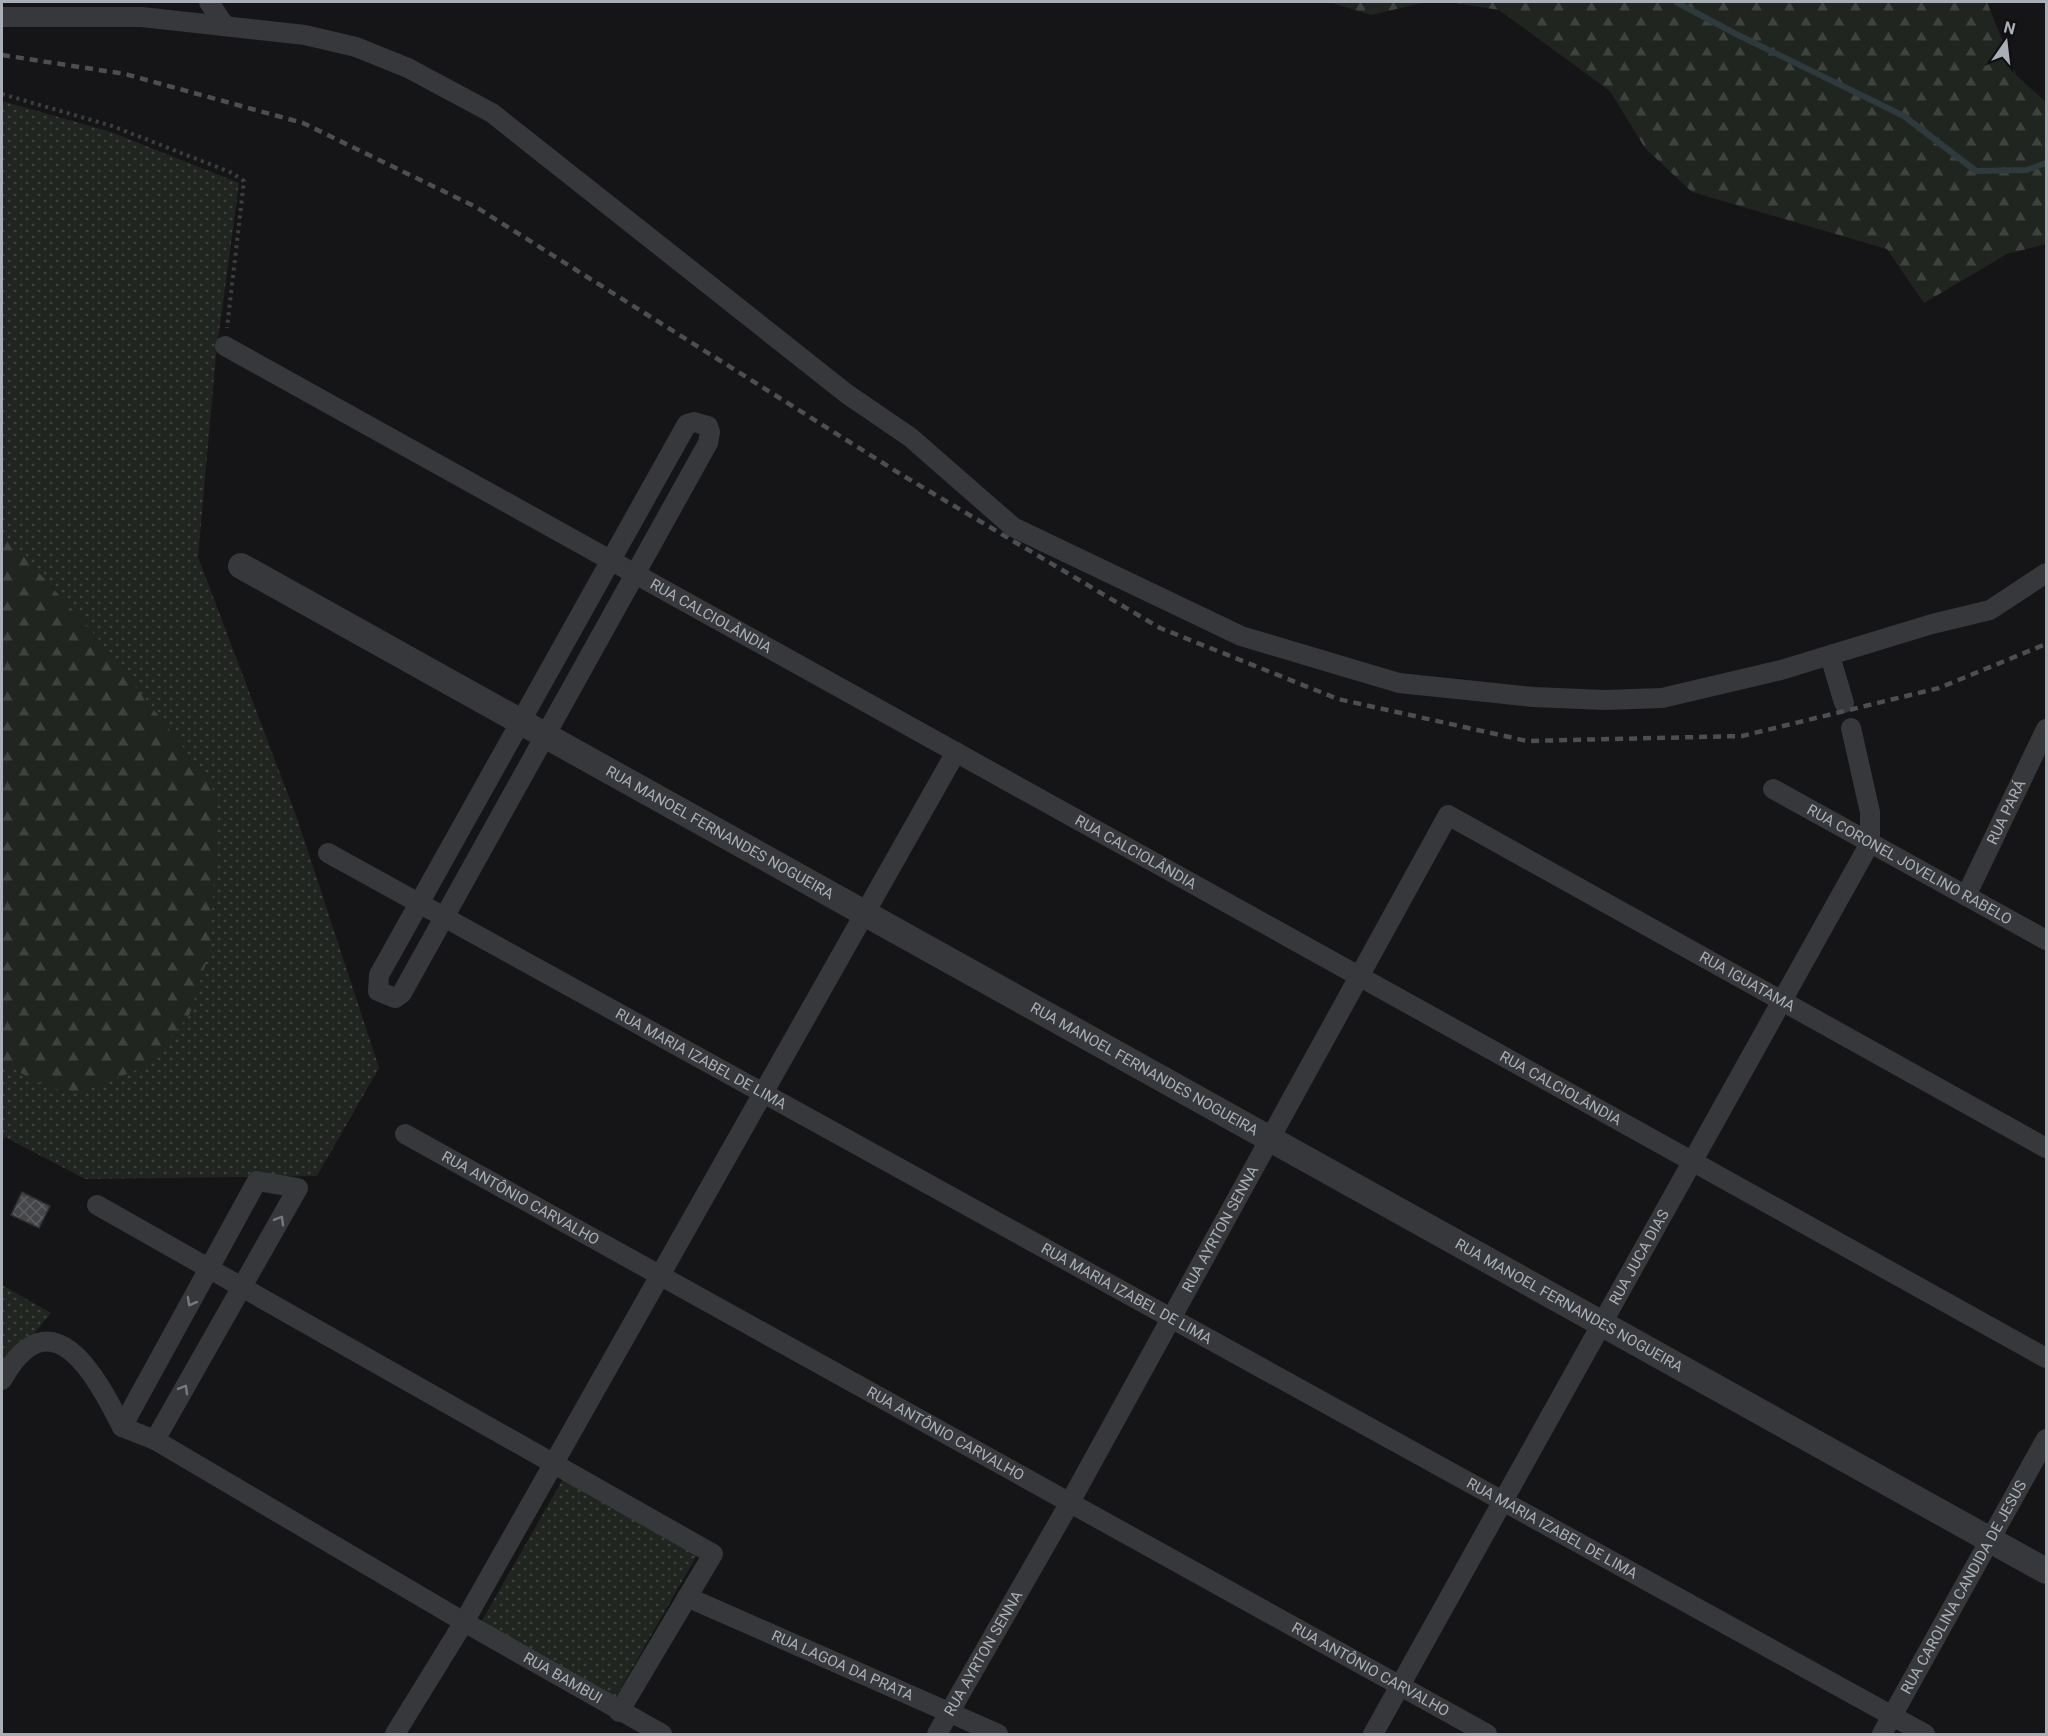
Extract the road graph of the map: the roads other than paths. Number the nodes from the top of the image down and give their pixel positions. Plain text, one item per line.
1 (209, 2) edge
2 (2, 17) edge
3 (224, 25) junction
4 (225, 346) road end
5 (611, 561) junction
6 (241, 566) dead end
7 (2046, 573) edge
8 (637, 575) junction
9 (1830, 656) junction
10 (1844, 703) dead end
11 (521, 722) junction
12 (1851, 728) dead end
13 (2046, 729) edge
14 (546, 736) junction
15 (956, 752) junction
16 (1773, 789) dead end
17 (1448, 815) joint
18 (1870, 843) junction
19 (328, 853) dead end
20 (1966, 896) junction
21 (419, 904) junction
22 (865, 913) junction
23 (444, 918) junction
24 (2046, 940) edge
25 (1360, 976) junction
26 (1782, 1001) junction
27 (763, 1093) junction
28 (405, 1134) dead end
29 (1271, 1138) junction
30 (2046, 1148) edge
31 (1693, 1161) junction
32 (97, 1205) dead end
33 (209, 1269) junction
34 (660, 1276) junction
35 (242, 1287) junction
36 (1172, 1318) junction
37 (1603, 1323) junction
38 (2046, 1358) edge
39 (2, 1380) edge
40 (122, 1427) junction
41 (2046, 1439) edge
42 (154, 1440) junction
43 (553, 1464) junction
44 (1503, 1502) junction
45 (1070, 1504) junction
46 (1990, 1540) junction
47 (2046, 1571) edge
48 (687, 1598) junction
49 (464, 1622) junction
50 (1400, 1687) junction
51 (619, 1712) junction
52 (949, 1713) junction
53 (1892, 1716) junction
54 (395, 1734) edge
55 (663, 1734) edge
56 (937, 1734) edge
57 (998, 1734) edge
58 (1373, 1734) edge
59 (1487, 1734) edge
60 (1882, 1734) edge
61 (1924, 1734) edge

1 - 3 street
2 - 3 street
3 - 9 street
4 - 5 street, RUA CALCIOLÂNDIA
5 - 8 street, RUA CALCIOLÂNDIA
5 - 8 street
5 - 11 street
6 - 11 street, RUA MANOEL FERNANDES NOGUEIRA
7 - 9 street
8 - 14 street
8 - 15 street, RUA CALCIOLÂNDIA
9 - 10 street
11 - 14 street, RUA MANOEL FERNANDES NOGUEIRA
11 - 21 street
12 - 18 street
13 - 20 street, RUA PARÁ
14 - 22 street, RUA MANOEL FERNANDES NOGUEIRA
14 - 23 street
15 - 22 street
15 - 25 street, RUA CALCIOLÂNDIA
16 - 18 street, RUA CORONEL JOVELINO RABELO
17 - 25 street, RUA AYRTON SENNA
17 - 26 street, RUA IGUATAMA
18 - 20 street, RUA CORONEL JOVELINO RABELO
18 - 26 street, RUA JUCA DIAS
19 - 21 street, RUA MARIA IZABEL DE LIMA
20 - 24 street, RUA CORONEL JOVELINO RABELO
21 - 23 street, RUA MARIA IZABEL DE LIMA
21 - 23 street
22 - 27 street
22 - 29 street, RUA MANOEL FERNANDES NOGUEIRA
23 - 27 street, RUA MARIA IZABEL DE LIMA
25 - 29 street, RUA AYRTON SENNA
25 - 31 street, RUA CALCIOLÂNDIA
26 - 30 street, RUA IGUATAMA
26 - 31 street, RUA JUCA DIAS
27 - 34 street
27 - 36 street, RUA MARIA IZABEL DE LIMA
28 - 34 street, RUA ANTÔNIO CARVALHO
29 - 36 street, RUA AYRTON SENNA
29 - 37 street, RUA MANOEL FERNANDES NOGUEIRA
31 - 37 street, RUA JUCA DIAS
31 - 38 street, RUA CALCIOLÂNDIA
32 - 33 street
33 - 35 street
35 -> 33 street
33 -> 40 street
34 - 43 street
34 - 45 street, RUA ANTÔNIO CARVALHO
42 -> 35 street
35 - 43 street
36 - 44 street, RUA MARIA IZABEL DE LIMA
36 - 45 street, RUA AYRTON SENNA
37 - 44 street, RUA JUCA DIAS
37 - 46 street, RUA MANOEL FERNANDES NOGUEIRA
39 - 40 street
40 - 42 street, RUA BAMBUI
41 - 46 street, RUA CAROLINA CANDIDA DE JESUS
42 - 49 street, RUA BAMBUI
43 - 48 street
43 - 49 street
44 - 50 street, RUA JUCA DIAS
44 - 53 street, RUA MARIA IZABEL DE LIMA
45 - 50 street, RUA ANTÔNIO CARVALHO
45 - 52 street, RUA AYRTON SENNA
46 - 47 street, RUA MANOEL FERNANDES NOGUEIRA
46 - 53 street, RUA CAROLINA CANDIDA DE JESUS
48 - 51 street
48 - 52 street, RUA LAGOA DA PRATA
49 - 51 street, RUA BAMBUI
49 - 54 street
50 - 58 street, RUA JUCA DIAS
50 - 59 street, RUA ANTÔNIO CARVALHO
51 - 55 street, RUA BAMBUI
52 - 56 street, RUA AYRTON SENNA
52 - 57 street, RUA LAGOA DA PRATA
53 - 60 street, RUA CAROLINA CANDIDA DE JESUS
53 - 61 street, RUA MARIA IZABEL DE LIMA

